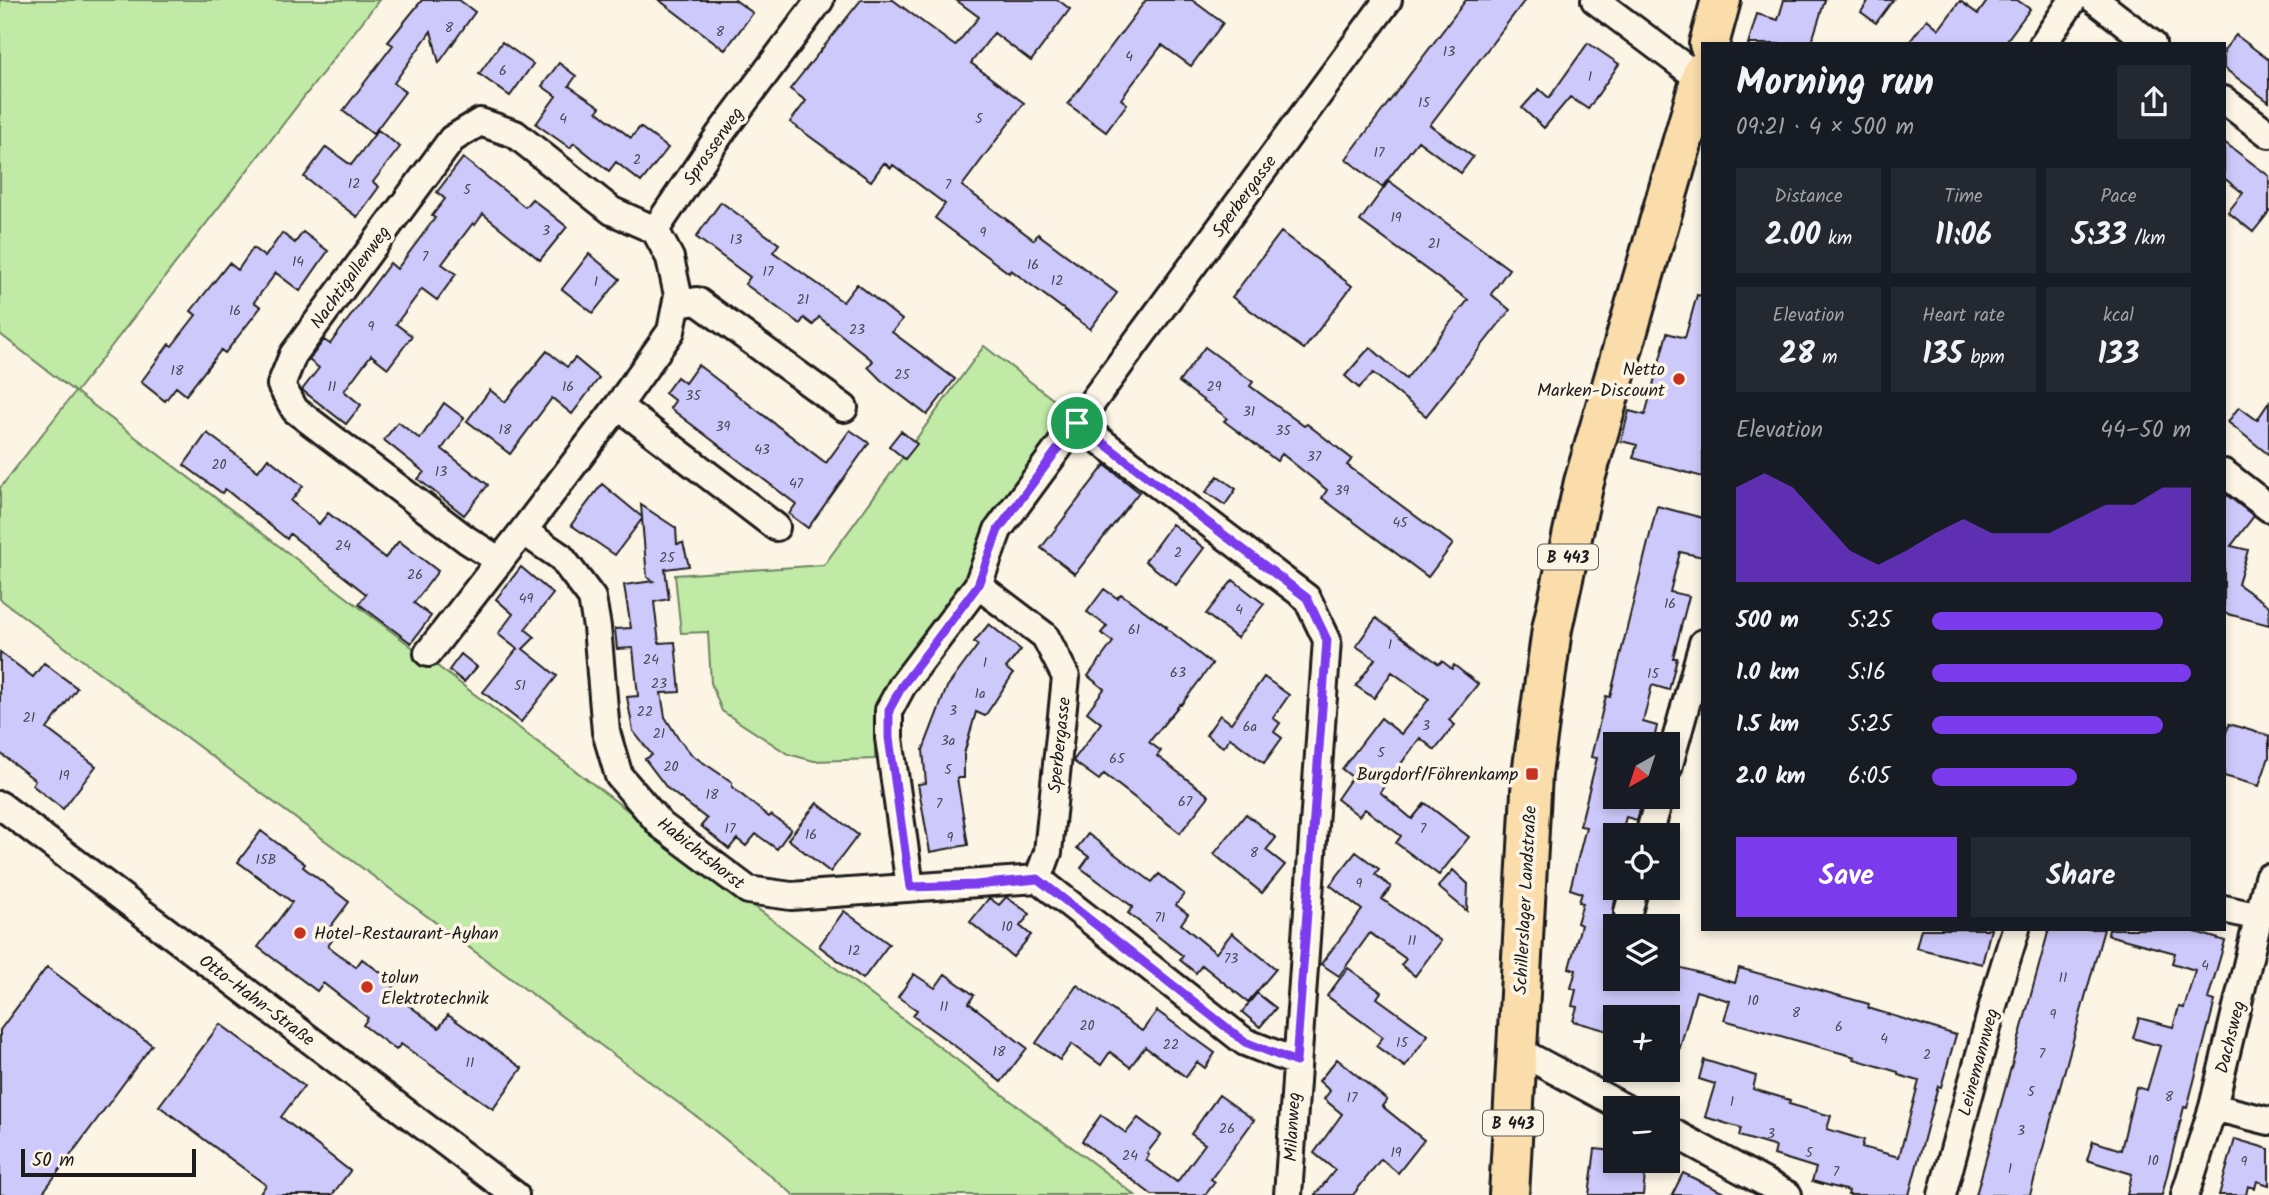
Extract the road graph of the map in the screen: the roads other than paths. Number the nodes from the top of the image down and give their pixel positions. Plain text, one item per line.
1 (820, 0) edge
2 (1388, 0) edge
3 (1595, 0) edge
4 (1721, 0) edge
5 (2073, 0) edge
6 (2095, 0) edge
7 (1711, 42) edge
8 (2044, 42) edge
9 (2149, 42) edge
10 (1701, 67) edge
11 (1701, 79) edge
12 (2226, 102) edge
13 (2269, 134) edge
14 (655, 230) junction
15 (678, 304) junction
16 (618, 406) junction
17 (844, 408) dead end
18 (1077, 423) junction
19 (2226, 475) edge
20 (2269, 508) edge
21 (776, 527) dead end
22 (523, 531) junction
23 (500, 561) junction
24 (978, 585) junction
25 (1701, 650) edge
26 (428, 653) dead end
27 (1678, 732) edge
28 (0, 805) edge
29 (2267, 878) edge
30 (1038, 879) junction
31 (910, 887) junction
32 (2226, 909) edge
33 (2259, 917) junction
34 (2015, 931) edge
35 (1517, 1050) junction
36 (1296, 1062) junction
37 (1603, 1096) edge
38 (2213, 1107) junction
39 (2269, 1121) edge
40 (1680, 1136) edge
41 (515, 1195) edge
42 (1288, 1195) edge
43 (1509, 1195) edge
44 (1788, 1195) edge
45 (1942, 1195) edge
46 (2185, 1195) edge

1 - 14 street, Sprosserweg
2 - 18 street, Sperbergasse
3 - 10 street
4 - 7 main road, B 443
5 - 8 street
6 - 9 street
11 - 35 main road, Schillerslager Landstraße / B 443
12 - 13 street
14 - 15 street
14 - 23 street, Nachtigallenweg
15 - 16 street
15 - 17 street
16 - 21 street
16 - 22 street
18 - 24 street, Sperbergasse
18 - 36 street, Milanweg
19 - 20 street
22 - 23 street
22 - 31 street, Habichtshorst
23 - 26 street
24 - 30 street, Sperbergasse
24 - 31 street
25 - 27 street
28 - 41 street, Otto-Hahn-Straße
29 - 33 street, Dachsweg
30 - 31 street, Habichtshorst
30 - 36 street
32 - 33 street
33 - 38 street, Dachsweg
34 - 45 street, Leinemannweg
35 - 37 street
35 - 43 main road, Schillerslager Landstraße / B 443
36 - 42 street, Milanweg
38 - 39 street
38 - 46 street, Dachsweg
40 - 44 street

